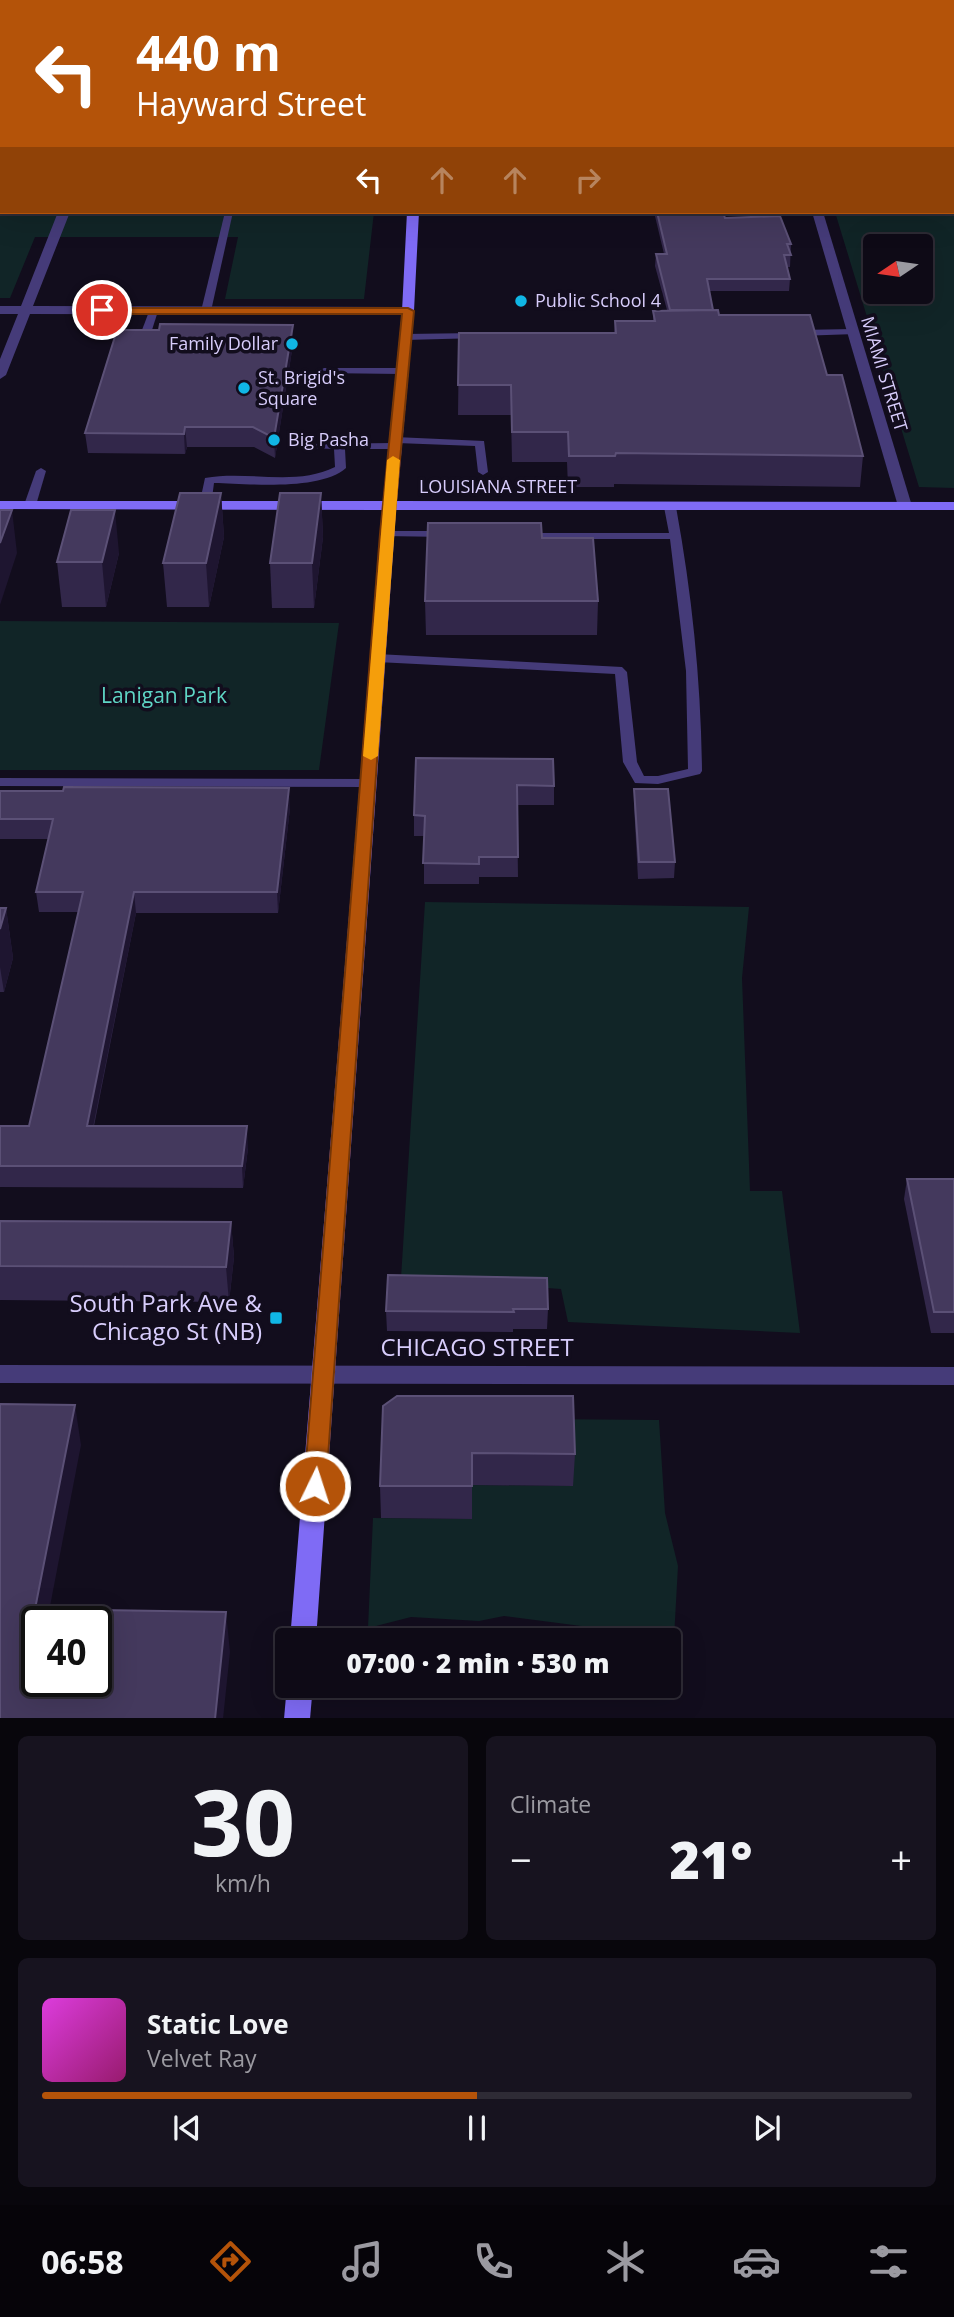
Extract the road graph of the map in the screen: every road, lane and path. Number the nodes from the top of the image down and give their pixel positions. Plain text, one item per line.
1 (63, 214) edge
2 (229, 214) edge
3 (413, 214) edge
4 (818, 214) edge
5 (0, 310) edge
6 (25, 310) junction
7 (153, 311) junction
8 (206, 311) junction
9 (408, 311) junction
10 (147, 330) edge
11 (853, 332) junction
12 (782, 333) edge
13 (494, 336) edge
14 (405, 337) junction
15 (5, 349) edge
16 (324, 371) dead end
17 (401, 371) junction
18 (0, 375) edge
19 (395, 443) junction
20 (313, 446) dead end
21 (339, 446) junction
22 (41, 471) dead end
23 (483, 472) dead end
24 (0, 505) edge
25 (30, 505) junction
26 (205, 506) junction
27 (389, 506) junction
28 (905, 506) junction
29 (954, 506) edge
30 (670, 507) junction
31 (387, 534) junction
32 (458, 535) edge
33 (510, 536) edge
34 (676, 536) junction
35 (377, 658) junction
36 (0, 782) edge
37 (369, 782) junction
38 (0, 1374) edge
39 (323, 1375) junction
40 (954, 1376) edge
41 (304, 1628) edge
42 (299, 1698) edge
43 (297, 1718) edge

1 - 6 street
2 - 8 lane
3 - 9 street
4 - 11 street, MIAMI STREET
5 - 6 street
6 - 7 street
6 - 15 street
7 - 8 street
7 - 10 lane
8 - 9 street
9 - 14 street
11 - 12 lane
11 - 28 street, MIAMI STREET
13 - 14 lane
14 - 17 street
15 - 18 street
16 - 17 lane
17 - 19 street
19 - 21 lane
19 - 23 lane
19 - 27 street
20 - 21 lane
21 - 26 lane
22 - 25 lane
24 - 25 street, LOUISIANA STREET
25 - 26 street, LOUISIANA STREET
26 - 27 street, LOUISIANA STREET
27 - 30 street, LOUISIANA STREET
27 - 31 street
28 - 29 street, LOUISIANA STREET
28 - 30 street, LOUISIANA STREET
30 - 34 lane
31 - 32 lane
31 - 35 street
33 - 34 lane
34 - 35 lane
35 - 37 street
36 - 37 lane
37 - 39 street
38 - 39 street, CHICAGO STREET
39 - 40 street, CHICAGO STREET
39 - 41 street
42 - 43 street

